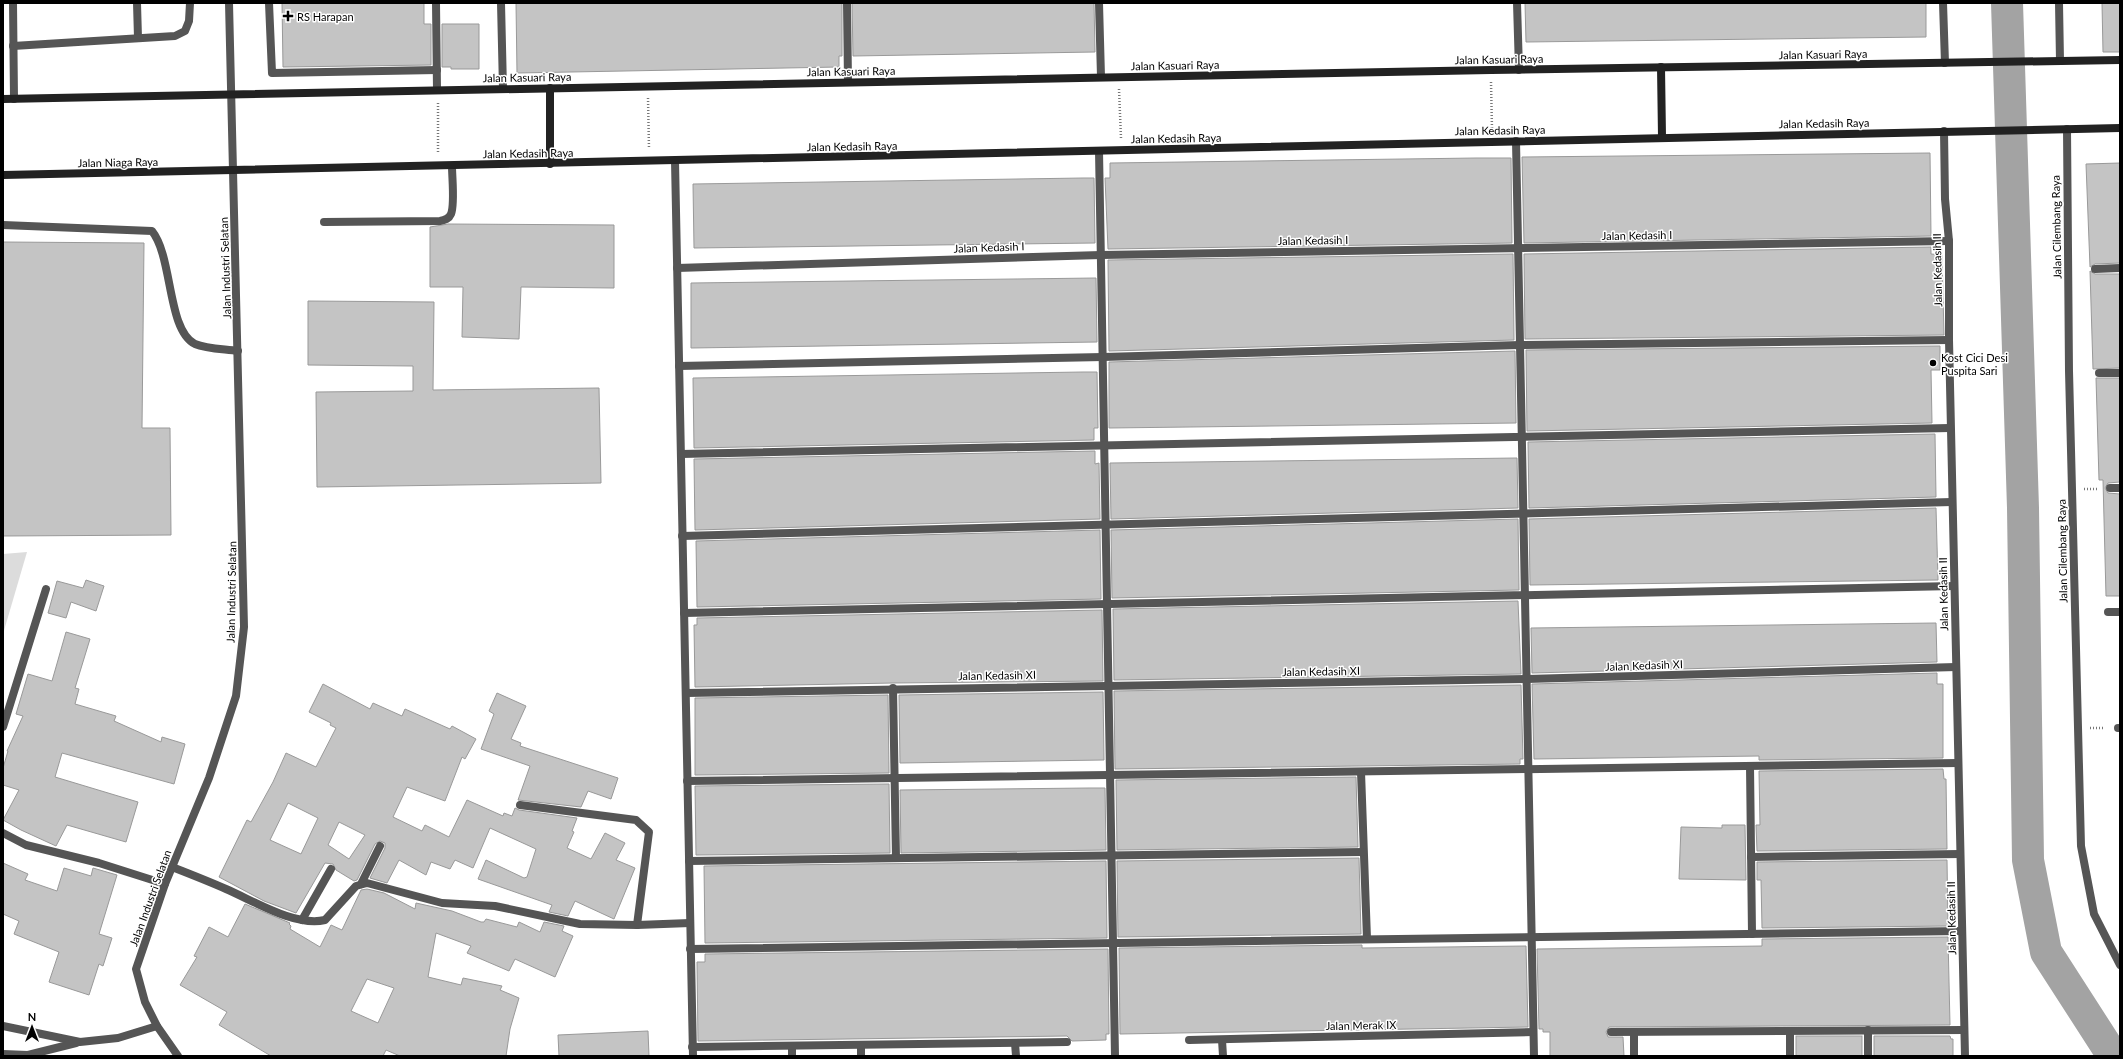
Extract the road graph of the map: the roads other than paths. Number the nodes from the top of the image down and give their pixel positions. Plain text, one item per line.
1 (13, 3) edge
2 (136, 3) edge
3 (190, 3) edge
4 (229, 3) edge
5 (269, 3) edge
6 (436, 3) edge
7 (501, 3) edge
8 (847, 3) edge
9 (1099, 3) edge
10 (1517, 3) edge
11 (1944, 3) edge
12 (2059, 3) edge
13 (138, 38) junction
14 (13, 46) junction
15 (2120, 60) edge
16 (2060, 61) junction
17 (1945, 63) junction
18 (1661, 67) junction
19 (437, 70) junction
20 (1518, 70) junction
21 (1101, 77) junction
22 (848, 82) junction
23 (550, 88) junction
24 (503, 89) junction
25 (437, 90) junction
26 (230, 94) junction
27 (3, 99) edge
28 (14, 99) junction
29 (2120, 128) edge
30 (2066, 129) junction
31 (1944, 131) junction
32 (1662, 137) junction
33 (1516, 141) junction
34 (1099, 151) junction
35 (675, 161) junction
36 (550, 164) junction
37 (452, 166) junction
38 (233, 171) junction
39 (3, 175) edge
40 (324, 222) dead end
41 (3, 225) edge
42 (1949, 241) junction
43 (1518, 248) junction
44 (1101, 255) junction
45 (677, 268) junction
46 (2120, 268) edge
47 (2095, 269) dead end
48 (1949, 340) junction
49 (1520, 345) junction
50 (238, 351) junction
51 (1103, 357) junction
52 (679, 366) junction
53 (2099, 373) dead end
54 (2120, 373) edge
55 (1950, 428) junction
56 (1522, 437) junction
57 (1104, 446) junction
58 (681, 454) junction
59 (2110, 488) road end
60 (2120, 488) edge
61 (1952, 502) junction
62 (1523, 514) junction
63 (1106, 525) junction
64 (682, 536) junction
65 (1954, 586) junction
66 (46, 589) dead end
67 (1524, 596) junction
68 (1107, 604) junction
69 (2108, 612) dead end
70 (2120, 612) edge
71 (684, 613) junction
72 (1956, 667) junction
73 (1527, 679) junction
74 (1108, 684) junction
75 (893, 688) junction
76 (686, 693) junction
77 (3, 727) edge
78 (1958, 762) junction
79 (1750, 766) junction
80 (1528, 769) junction
81 (1361, 772) junction
82 (1110, 774) junction
83 (895, 778) junction
84 (687, 781) junction
85 (520, 805) dead end
86 (3, 833) edge
87 (380, 846) dead end
88 (1363, 852) junction
89 (1960, 854) junction
90 (1111, 855) junction
91 (1751, 857) junction
92 (896, 858) junction
93 (689, 861) junction
94 (172, 867) junction
95 (331, 869) dead end
96 (165, 884) junction
97 (361, 884) junction
98 (302, 920) junction
99 (690, 923) junction
100 (637, 925) junction
101 (1962, 931) junction
102 (1752, 934) junction
103 (1531, 937) junction
104 (1367, 939) junction
105 (1113, 943) junction
106 (690, 949) junction
107 (2120, 965) edge
108 (3, 1026) edge
109 (157, 1026) junction
110 (1868, 1030) junction
111 (1964, 1030) junction
112 (1790, 1031) junction
113 (1532, 1032) junction
114 (1611, 1032) dead end
115 (1634, 1032) junction
116 (1189, 1040) dead end
117 (1222, 1040) junction
118 (80, 1042) junction
119 (1067, 1042) dead end
120 (1016, 1043) junction
121 (861, 1045) junction
122 (792, 1046) junction
123 (692, 1047) junction
124 (3, 1054) edge
125 (178, 1056) edge
126 (692, 1056) edge
127 (792, 1056) edge
128 (861, 1056) edge
129 (1016, 1056) edge
130 (1115, 1056) edge
131 (1223, 1056) edge
132 (1534, 1056) edge
133 (1634, 1056) edge
134 (1790, 1056) edge
135 (1868, 1056) edge
136 (1965, 1056) edge

1 - 14 street
2 - 13 street
3 - 13 street
4 - 26 street, Jalan Industri Selatan
5 - 19 street
6 - 19 street
7 - 24 street
8 - 22 street
9 - 21 street
10 - 20 street
11 - 17 street
12 - 16 street
13 - 14 street
14 - 28 street
15 - 16 main road, Jalan Kasuari Raya
16 - 17 main road, Jalan Kasuari Raya
17 - 18 main road, Jalan Kasuari Raya
18 - 20 main road, Jalan Kasuari Raya
18 - 32 main road
19 - 25 street
20 - 21 main road, Jalan Kasuari Raya
21 - 22 main road, Jalan Kasuari Raya
22 - 23 main road, Jalan Kasuari Raya
23 - 24 main road, Jalan Kasuari Raya
23 - 36 main road
24 - 25 main road, Jalan Kasuari Raya
25 - 26 main road, Jalan Kasuari Raya
26 - 28 main road
26 - 38 street, Jalan Industri Selatan
27 - 28 main road
29 - 30 main road, Jalan Kedasih Raya
30 - 31 main road, Jalan Kedasih Raya
30 - 107 street, Jalan Cilembang Raya
31 - 32 main road, Jalan Kedasih Raya
31 - 42 street, Jalan Kedasih II
32 - 33 main road, Jalan Kedasih Raya
33 - 34 main road, Jalan Kedasih Raya
33 - 43 street
34 - 35 main road, Jalan Kedasih Raya
34 - 44 street
35 - 36 main road, Jalan Kedasih Raya
35 - 45 street
36 - 37 main road, Jalan Kedasih Raya
37 - 38 main road, Jalan Kedasih Raya
37 - 40 street
38 - 39 main road, Jalan Niaga Raya
38 - 50 street, Jalan Industri Selatan
41 - 50 street
42 - 43 street, Jalan Kedasih I
42 - 48 street, Jalan Kedasih II
43 - 44 street, Jalan Kedasih I
43 - 49 street
44 - 45 street, Jalan Kedasih I
44 - 51 street
45 - 52 street
46 - 47 street
48 - 49 street
48 - 55 street, Jalan Kedasih II
49 - 51 street
49 - 56 street
50 - 94 street, Jalan Industri Selatan
51 - 52 street
51 - 57 street
52 - 58 street
53 - 54 street
55 - 56 street
55 - 61 street, Jalan Kedasih II
56 - 57 street
56 - 62 street
57 - 58 street
57 - 63 street
58 - 64 street
59 - 60 street
61 - 62 street
61 - 65 street, Jalan Kedasih II
62 - 63 street
62 - 67 street
63 - 64 street
63 - 68 street
64 - 71 street
65 - 67 street
65 - 72 street, Jalan Kedasih II
66 - 77 street
67 - 68 street
67 - 73 street
68 - 71 street
68 - 74 street
69 - 70 street
71 - 76 street
72 - 73 street, Jalan Kedasih XI
72 - 78 street, Jalan Kedasih II
73 - 74 street, Jalan Kedasih XI
73 - 80 street
74 - 75 street, Jalan Kedasih XI
74 - 82 street
75 - 76 street, Jalan Kedasih XI
75 - 83 street
76 - 84 street
78 - 79 street
78 - 89 street, Jalan Kedasih II
79 - 80 street
79 - 91 street
80 - 81 street
80 - 103 street
81 - 82 street
81 - 88 street
82 - 83 street
82 - 90 street
83 - 84 street
83 - 92 street
84 - 93 street
85 - 100 street
86 - 96 street
87 - 97 street
88 - 90 street
88 - 104 street
89 - 91 street
89 - 101 street, Jalan Kedasih II
90 - 92 street
90 - 105 street
91 - 102 street
92 - 93 street
93 - 99 street
94 - 96 street, Jalan Industri Selatan
94 - 98 street
95 - 98 street
96 - 109 street, Jalan Industri Selatan
97 - 98 street
97 - 100 street
99 - 100 street
99 - 106 street
101 - 102 street
101 - 111 street, Jalan Kedasih II
102 - 103 street
103 - 104 street
103 - 113 street
104 - 105 street
105 - 106 street
105 - 130 street
106 - 123 street
108 - 118 street
109 - 118 street
109 - 125 street, Jalan Industri Selatan
110 - 111 street
110 - 112 street
110 - 135 street
111 - 136 street, Jalan Kedasih II
112 - 115 street
112 - 134 street
113 - 117 street, Jalan Merak IX
113 - 132 street
114 - 115 street
115 - 133 street
116 - 117 street, Jalan Merak IX
117 - 131 street
118 - 124 street
119 - 120 street
120 - 121 street
120 - 129 street
121 - 122 street
121 - 128 street
122 - 123 street
122 - 127 street
123 - 126 street

